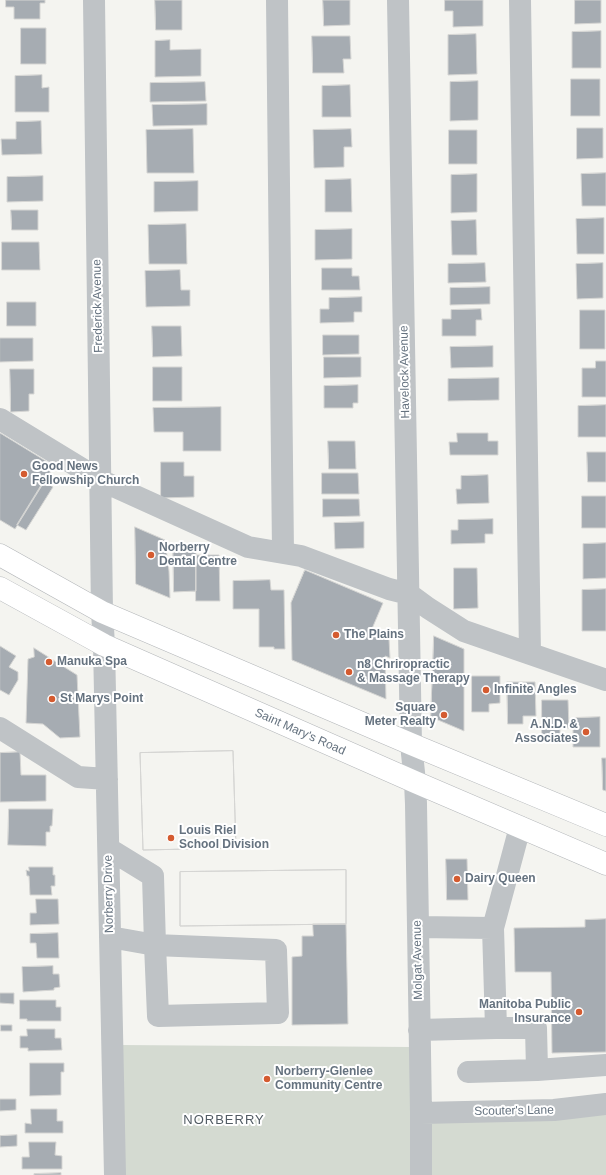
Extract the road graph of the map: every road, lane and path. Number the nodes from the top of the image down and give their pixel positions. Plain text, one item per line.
1 (94, 0) edge
2 (277, 0) edge
3 (398, 0) edge
4 (520, 0) edge
5 (0, 419) edge
6 (100, 480) junction
7 (283, 552) junction
8 (0, 555) edge
9 (0, 588) edge
10 (409, 594) junction
11 (102, 612) junction
12 (104, 646) junction
13 (530, 654) junction
14 (606, 680) edge
15 (0, 728) edge
16 (412, 744) junction
17 (107, 779) junction
18 (415, 782) junction
19 (606, 824) edge
20 (520, 827) junction
21 (109, 849) junction
22 (606, 864) edge
23 (418, 927) junction
24 (493, 928) junction
25 (110, 937) junction
26 (154, 945) junction
27 (496, 1028) junction
28 (419, 1030) junction
29 (606, 1065) edge
30 (537, 1070) junction
31 (468, 1072) dead end
32 (606, 1104) edge
33 (421, 1113) junction
34 (115, 1175) edge
35 (421, 1175) edge

1 - 6 street, Frederick Avenue
2 - 7 street
3 - 10 street, Havelock Avenue
4 - 13 street
5 - 6 street
6 - 7 street
6 - 11 street, Frederick Avenue
7 - 10 street
8 - 11 main road
9 - 12 main road, Saint Mary's Road
10 - 13 street
10 - 16 street, Havelock Avenue
11 - 12 street, Norberry Drive
11 - 16 main road
12 - 17 street, Norberry Drive
12 - 18 main road, Saint Mary's Road
13 - 14 street
15 - 17 street
16 - 18 street, Molgat Avenue
16 - 19 main road
17 - 21 street, Norberry Drive
18 - 20 main road, Saint Mary's Road
18 - 23 street, Molgat Avenue
20 - 22 main road, Saint Mary's Road
20 - 24 street
21 - 25 street, Norberry Drive
21 - 26 street
23 - 24 street
23 - 28 street, Molgat Avenue
24 - 27 street
25 - 26 street
25 - 34 street, Norberry Drive
26 - 26 street
27 - 28 street
27 - 30 street
28 - 33 street, Molgat Avenue
29 - 30 street
30 - 31 street
32 - 33 street, Scouter's Lane
33 - 35 street, Molgat Avenue

